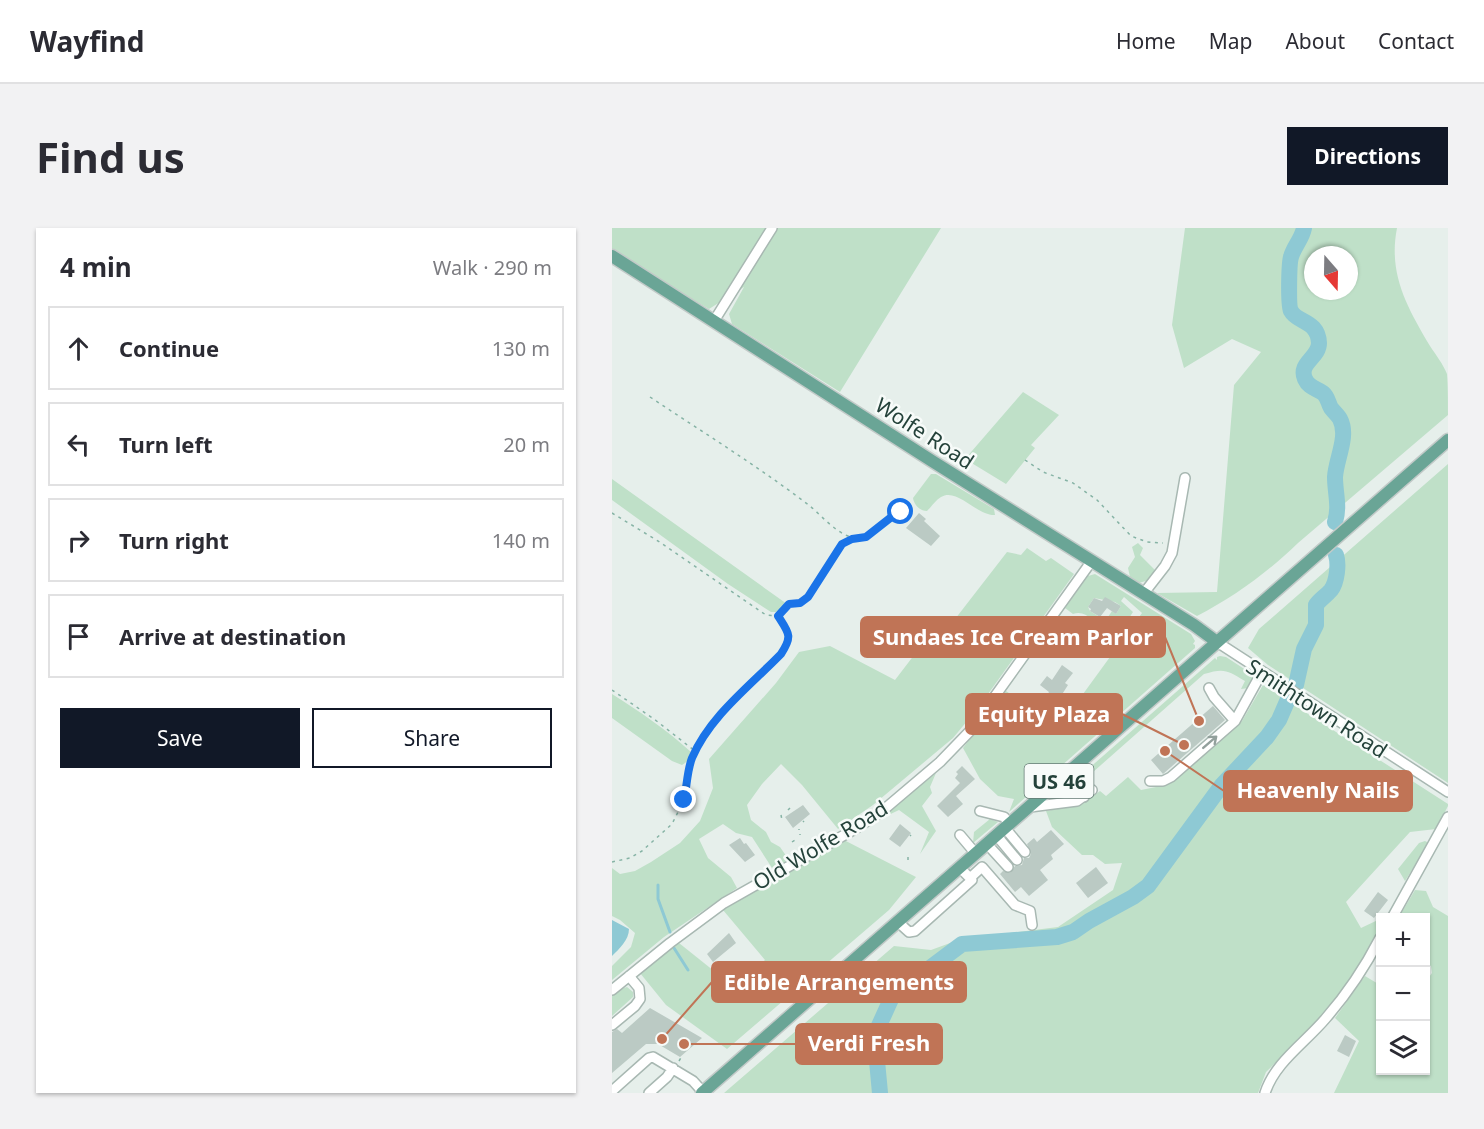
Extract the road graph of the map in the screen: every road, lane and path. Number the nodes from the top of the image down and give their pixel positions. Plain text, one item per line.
1 (772, 228) edge
2 (612, 256) edge
3 (714, 321) junction
4 (650, 397) dead end
5 (1448, 440) edge
6 (1025, 460) dead end
7 (1185, 478) dead end
8 (901, 512) dead end
9 (612, 513) edge
10 (858, 538) junction
11 (1173, 543) junction
12 (1091, 562) junction
13 (1144, 593) junction
14 (778, 616) junction
15 (1217, 642) junction
16 (1262, 672) junction
17 (1209, 688) dead end
18 (612, 690) edge
19 (1235, 721) junction
20 (696, 752) junction
21 (1065, 776) junction
22 (1150, 781) dead end
23 (1092, 790) dead end
24 (1448, 792) edge
25 (1084, 797) junction
26 (1030, 807) junction
27 (980, 811) dead end
28 (781, 815) dead end
29 (1448, 817) edge
30 (782, 820) dead end
31 (960, 835) dead end
32 (994, 838) junction
33 (1021, 856) dead end
34 (612, 862) edge
35 (960, 867) junction
36 (1006, 868) dead end
37 (969, 878) junction
38 (1395, 913) edge
39 (898, 922) junction
40 (1032, 925) dead end
41 (1376, 944) edge
42 (628, 976) junction
43 (612, 990) edge
44 (612, 1025) edge
45 (673, 1068) junction
46 (612, 1090) edge
47 (648, 1093) edge
48 (703, 1093) edge
49 (1265, 1093) edge

1 - 3 street
2 - 3 main road, Wolfe Road
3 - 12 main road, Wolfe Road
4 - 10 path
5 - 15 main road, US 46
6 - 11 path
7 - 11 street
8 - 10 path
9 - 14 path
10 - 14 path
11 - 13 street
12 - 13 main road, Wolfe Road
12 - 42 street, Old Wolfe Road
13 - 15 main road, Wolfe Road
14 - 20 path
15 - 16 street, Smithtown Road
15 - 21 main road, US 46
16 - 19 street
16 - 24 street, Smithtown Road
17 - 19 street
18 - 20 path
22 -> 19 street
20 - 34 path
21 - 25 street
21 - 26 main road, US 46
23 - 25 street
25 - 26 street
26 - 32 main road, US 46
27 - 32 street
28 - 30 path
29 - 38 street
31 - 32 street
32 - 33 street
32 - 35 main road, US 46
32 - 36 street
35 - 37 street
35 - 39 main road, US 46
37 - 39 street
37 - 40 street
39 - 48 main road, US 46
41 - 49 street
42 - 43 street, Old Wolfe Road
42 - 44 street
45 - 46 street
45 - 47 street
45 - 48 street

